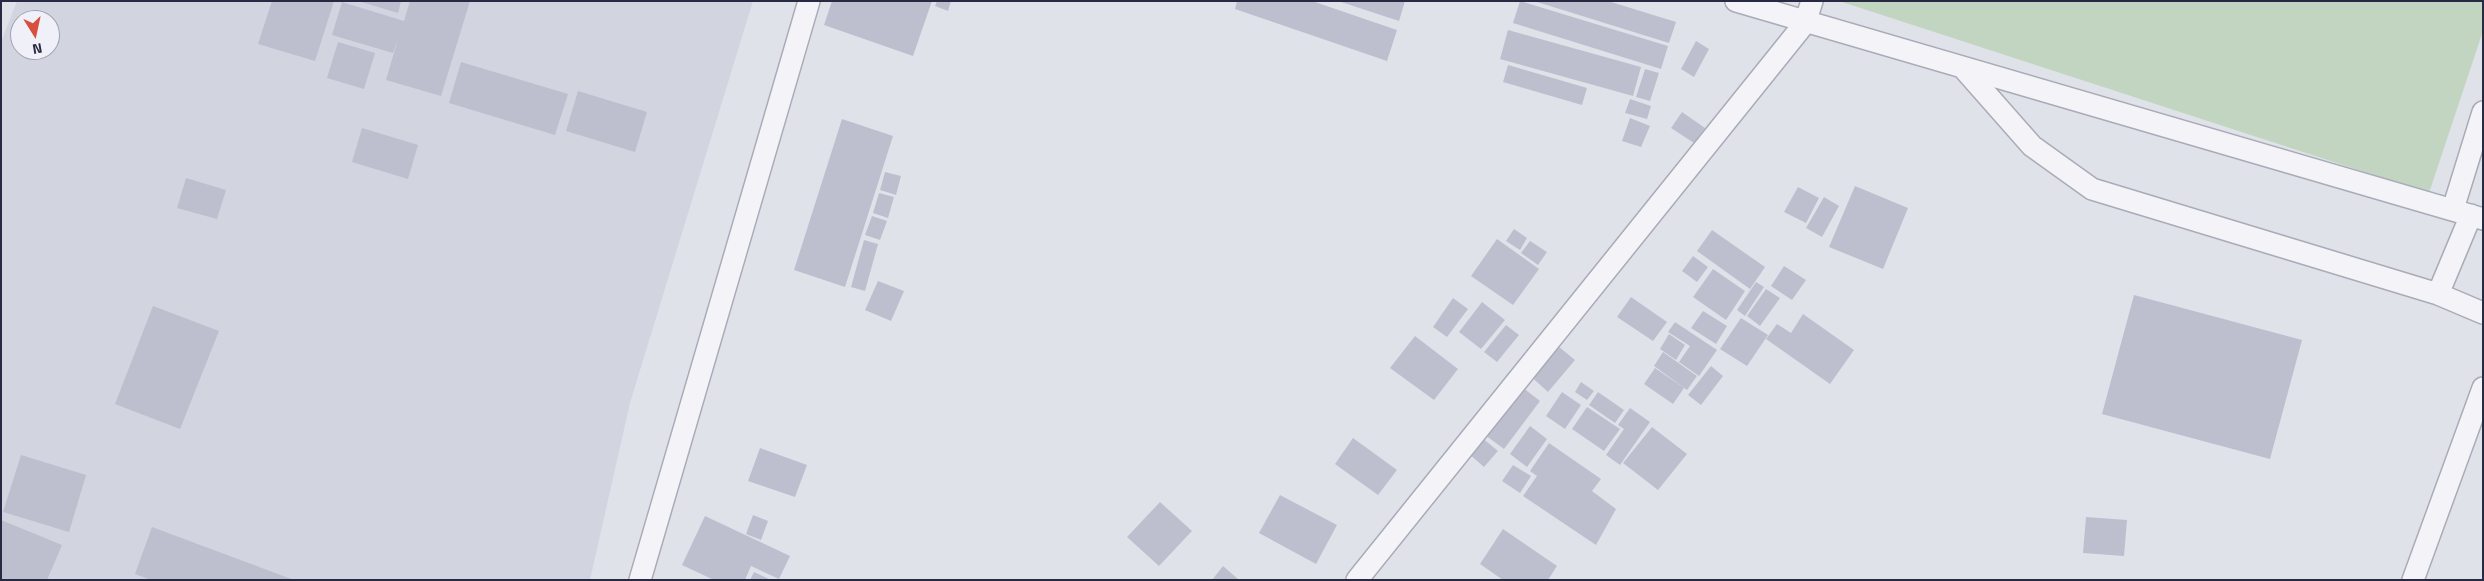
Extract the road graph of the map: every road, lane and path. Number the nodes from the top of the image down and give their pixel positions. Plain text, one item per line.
1 (809, 1) edge
2 (1736, 1) edge
3 (1812, 1) edge
4 (1805, 23) junction
5 (1965, 69) junction
6 (2483, 112) edge
7 (2469, 214) edge
8 (2438, 294) junction
9 (2483, 313) edge
10 (2483, 388) edge
11 (2409, 579) edge
12 (640, 580) edge
13 (1357, 580) edge

1 - 12 lane
2 - 4 lane
3 - 4 lane
4 - 5 lane
4 - 13 lane
5 - 7 lane
5 - 8 lane
6 - 7 lane
7 - 8 lane
8 - 9 lane
10 - 11 lane

